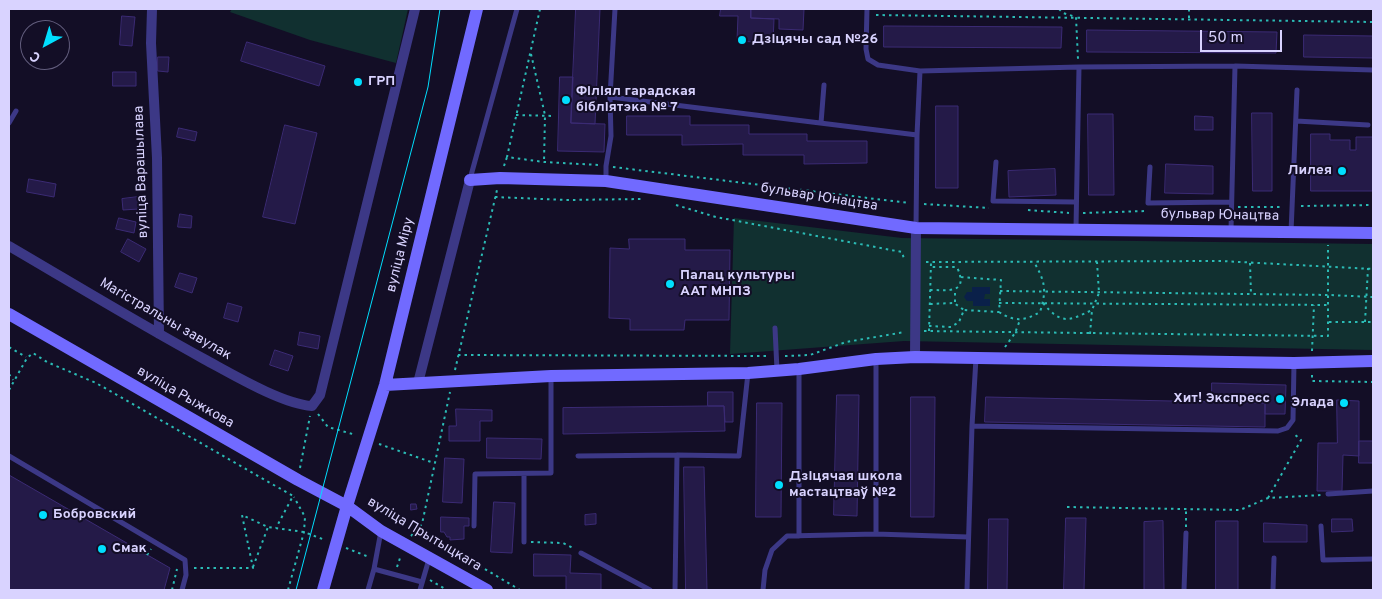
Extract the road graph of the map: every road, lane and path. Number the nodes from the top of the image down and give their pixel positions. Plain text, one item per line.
1 (152, 9) edge
2 (414, 9) edge
3 (476, 9) edge
4 (517, 9) edge
5 (540, 9) edge
6 (615, 9) edge
7 (1059, 9) edge
8 (1189, 9) edge
9 (867, 12) edge
10 (1076, 17) junction
11 (1190, 19) junction
12 (1373, 22) edge
13 (530, 52) junction
14 (1079, 66) junction
15 (1235, 66) junction
16 (1373, 70) edge
17 (920, 71) junction
18 (824, 85) dead end
19 (1297, 90) dead end
20 (610, 97) junction
21 (16, 111) dead end
22 (516, 115) junction
23 (544, 115) junction
24 (554, 116) dead end
25 (1296, 121) junction
26 (9, 123) edge
27 (821, 123) junction
28 (1368, 125) dead end
29 (917, 136) junction
30 (507, 157) junction
31 (544, 162) junction
32 (996, 162) dead end
33 (606, 166) junction
34 (1150, 167) dead end
35 (500, 178) junction
36 (470, 180) junction
37 (606, 181) junction
38 (495, 197) junction
39 (650, 199) dead end
40 (668, 202) dead end
41 (1076, 202) junction
42 (1231, 202) junction
43 (916, 228) junction
44 (1076, 230) junction
45 (1231, 231) junction
46 (1292, 232) junction
47 (1328, 232) junction
48 (1373, 233) edge
49 (9, 246) edge
50 (931, 262) junction
51 (1034, 262) junction
52 (1097, 262) junction
53 (916, 263) junction
54 (1250, 263) junction
55 (1330, 266) junction
56 (931, 267) junction
57 (1368, 268) junction
58 (1373, 268) edge
59 (961, 277) junction
60 (930, 290) junction
61 (956, 290) junction
62 (1000, 292) junction
63 (1044, 292) junction
64 (1099, 292) junction
65 (1251, 294) junction
66 (1329, 295) junction
67 (1367, 297) junction
68 (1373, 297) edge
69 (954, 303) junction
70 (999, 303) junction
71 (930, 304) junction
72 (1043, 304) junction
73 (1096, 304) junction
74 (1314, 305) junction
75 (1329, 306) junction
76 (964, 310) junction
77 (1092, 310) junction
78 (999, 312) junction
79 (9, 314) edge
80 (1329, 322) junction
81 (1365, 322) junction
82 (1373, 322) edge
83 (929, 326) junction
84 (775, 328) dead end
85 (929, 330) junction
86 (916, 331) junction
87 (159, 334) junction
88 (1090, 334) junction
89 (1313, 336) junction
90 (9, 347) edge
91 (458, 355) junction
92 (776, 356) junction
93 (915, 357) junction
94 (27, 358) junction
95 (976, 358) junction
96 (876, 359) junction
97 (1373, 361) edge
98 (1312, 362) junction
99 (1294, 363) junction
100 (799, 369) junction
101 (777, 371) junction
102 (748, 372) junction
103 (9, 374) edge
104 (551, 376) junction
105 (14, 381) junction
106 (452, 381) junction
107 (418, 382) junction
108 (1373, 382) edge
109 (385, 385) junction
110 (9, 390) edge
111 (972, 426) junction
112 (1287, 428) junction
113 (677, 455) junction
114 (9, 456) edge
115 (578, 456) dead end
116 (524, 474) junction
117 (1373, 491) edge
118 (1328, 494) joint
119 (1268, 498) junction
120 (347, 506) junction
121 (1068, 507) dead end
122 (1186, 509) junction
123 (474, 526) dead end
124 (1321, 526) dead end
125 (268, 527) junction
126 (276, 528) junction
127 (418, 529) junction
128 (381, 530) junction
129 (304, 532) junction
130 (1186, 533) joint
131 (876, 534) junction
132 (798, 536) junction
133 (968, 537) junction
134 (524, 542) joint
135 (404, 543) junction
136 (336, 544) junction
137 (158, 553) dead end
138 (581, 553) joint
139 (147, 555) dead end
140 (429, 557) junction
141 (1274, 558) dead end
142 (1373, 559) edge
143 (376, 560) junction
144 (178, 565) dead end
145 (395, 566) dead end
146 (186, 568) junction
147 (253, 568) junction
148 (374, 569) junction
149 (422, 582) junction
150 (172, 590) edge
151 (182, 590) edge
152 (288, 590) edge
153 (323, 590) edge
154 (368, 590) edge
155 (420, 590) edge
156 (487, 590) edge
157 (520, 590) edge
158 (650, 590) edge
159 (676, 590) edge
160 (763, 590) edge
161 (968, 590) edge
162 (1184, 590) edge
163 (1273, 590) edge

1 - 87 street, вуліца Варашылава
2 - 87 street, Магістральны завулак
3 - 109 street, вуліца Міру
4 - 36 lane
5 - 13 path
6 - 20 lane
7 - 10 path
8 - 11 path
9 - 10 path
9 - 17 lane
10 - 11 path
10 - 14 path
11 - 12 path
13 - 22 path
13 - 23 path
14 - 15 lane
14 - 17 lane
14 - 41 lane
15 - 16 lane
15 - 42 lane
17 - 29 lane
18 - 27 lane
19 - 25 lane
20 - 27 lane
20 - 33 lane
21 - 26 lane
22 - 23 path
22 - 30 path
23 - 24 path
23 - 31 path
25 - 28 lane
25 - 46 lane
27 - 29 lane
29 - 43 lane
30 - 31 path
30 - 35 path
31 - 33 path
32 - 41 lane
33 - 37 lane
34 - 42 lane
35 - 36 street, бульвар Юнацтва
35 - 37 street, бульвар Юнацтва
35 - 38 path
36 - 107 street
37 - 43 street, бульвар Юнацтва
38 - 39 path
38 - 91 path
40 - 53 path
41 - 44 lane
42 - 45 lane
43 - 44 street, бульвар Юнацтва
43 - 53 street
44 - 45 street, бульвар Юнацтва
45 - 46 street, бульвар Юнацтва
46 - 47 street, бульвар Юнацтва
47 - 48 street, бульвар Юнацтва
47 - 55 path
49 - 87 street, Магістральны завулак
50 - 51 path
50 - 53 path
50 - 56 path
51 - 52 path
51 - 63 path
52 - 54 path
52 - 64 path
53 - 86 street
54 - 55 path
54 - 65 path
55 - 57 path
55 - 66 path
56 - 59 path
56 - 60 path
57 - 58 path
57 - 67 path
59 - 61 path
59 - 62 path
60 - 61 path
60 - 71 path
61 - 69 path
62 - 63 path
62 - 70 path
63 - 64 path
63 - 72 path
64 - 65 path
64 - 73 path
65 - 66 path
66 - 67 path
66 - 75 path
67 - 68 path
67 - 81 path
69 - 71 path
69 - 76 path
70 - 72 path
70 - 78 path
71 - 83 path
72 - 73 path
72 - 77 path
72 - 78 path
73 - 74 path
73 - 77 path
74 - 75 path
74 - 89 path
75 - 80 path
76 - 78 path
76 - 83 path
77 - 88 path
79 - 120 street, вуліца Рыжкова
80 - 81 path
80 - 89 path
81 - 82 path
83 - 85 path
84 - 92 lane
85 - 86 path
85 - 88 path
86 - 92 path
86 - 93 street
88 - 89 path
89 - 98 path
90 - 94 path
91 - 92 path
91 - 106 path
92 - 101 lane
93 - 95 street
93 - 96 street
94 - 105 path
94 - 126 path
95 - 99 street
95 - 111 lane
96 - 100 street
96 - 131 lane
97 - 98 street
98 - 99 street
98 - 108 path
99 - 112 lane
100 - 101 street
100 - 132 lane
101 - 102 street
102 - 104 street
102 - 113 lane
103 - 105 path
104 - 106 street
104 - 116 lane
105 - 110 path
106 - 107 street
106 - 127 path
107 - 109 street
109 - 120 street, вуліца Міру
111 - 112 lane
111 - 133 lane
112 - 119 path
113 - 115 lane
113 - 159 lane
114 - 146 lane
116 - 123 lane
116 - 134 lane
117 - 118 lane
118 - 119 path
119 - 122 path
120 - 128 street, вуліца Прытыцкага
120 - 136 street, вуліца Міру
121 - 122 path
122 - 130 path
124 - 142 lane
125 - 126 path
125 - 147 path
125 - 147 path
126 - 129 path
127 - 135 path
127 - 157 path
128 - 135 street, вуліца Прытыцкага
128 - 143 lane
129 - 136 path
129 - 152 path
130 - 162 lane
131 - 132 lane
131 - 133 lane
132 - 160 lane
133 - 161 lane
134 - 138 path
135 - 140 street, вуліца Прытыцкага
135 - 145 path
136 - 143 path
136 - 153 street, вуліца Міру
137 - 139 path
138 - 158 lane
140 - 149 lane
140 - 156 street, вуліца Прытыцкага
141 - 163 lane
143 - 148 lane
144 - 150 path
146 - 147 path
146 - 151 lane
148 - 149 lane
148 - 154 lane
149 - 155 lane

